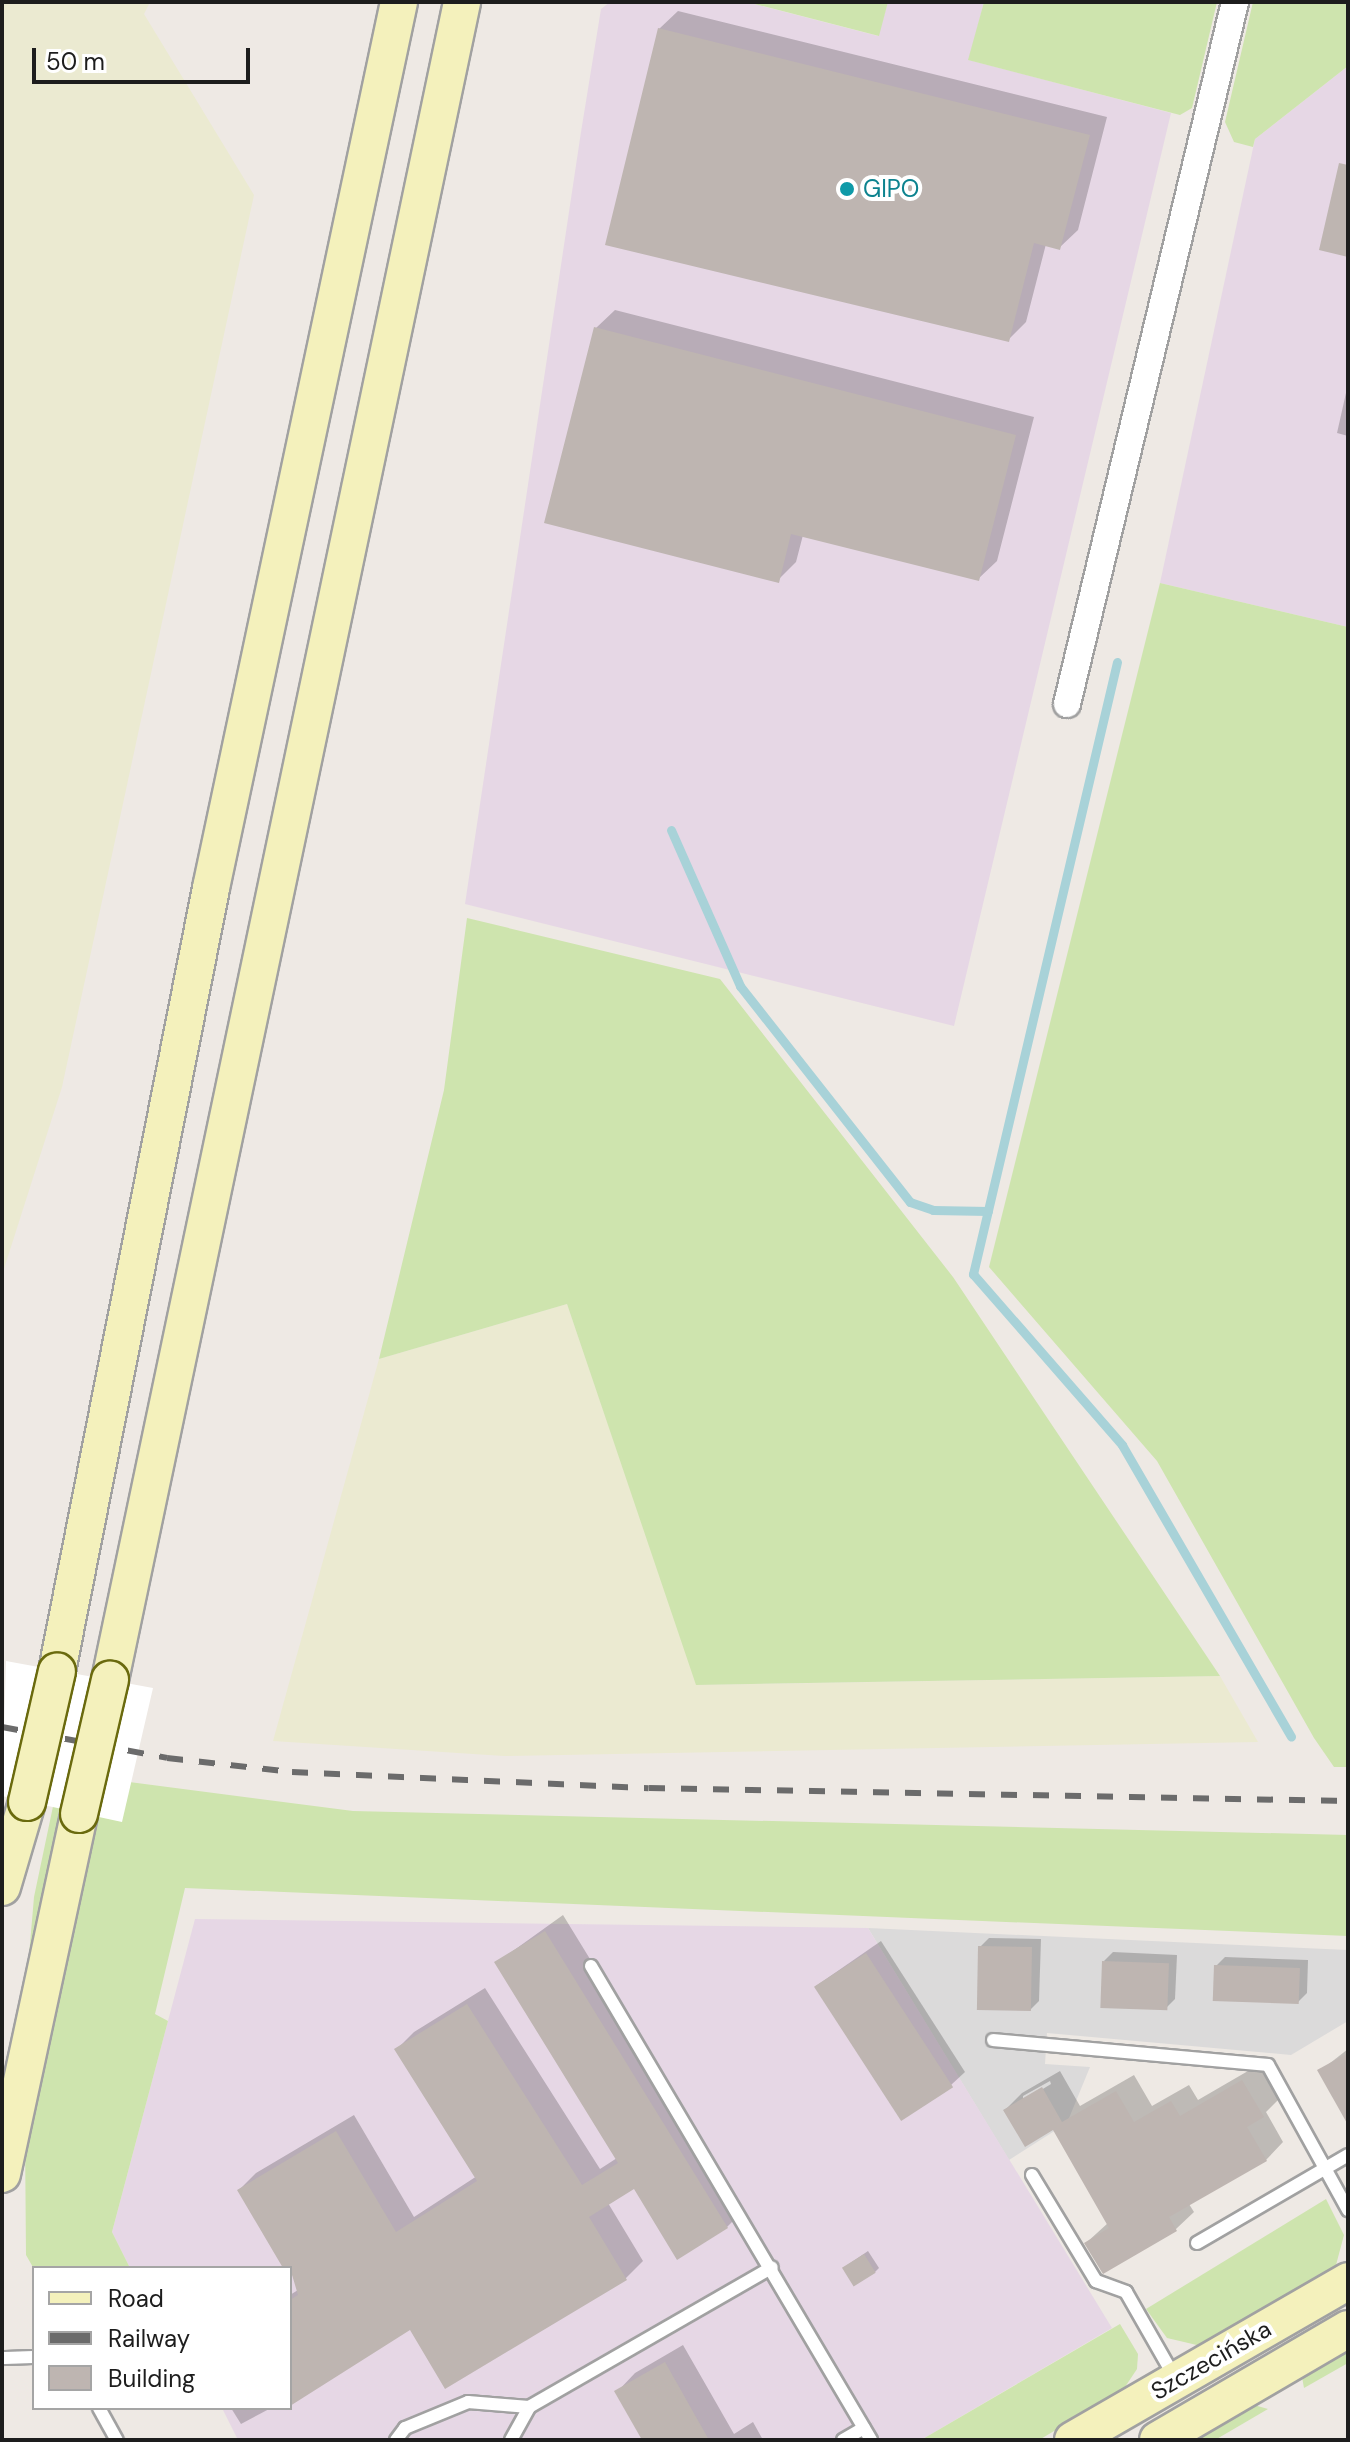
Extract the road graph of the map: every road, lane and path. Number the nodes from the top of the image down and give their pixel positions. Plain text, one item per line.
1 (399, 2) edge
2 (462, 2) edge
3 (1235, 2) edge
4 (1067, 704) dead end
5 (2, 1887) edge
6 (591, 1966) dead end
7 (993, 2040) dead end
8 (1348, 2155) edge
9 (1324, 2169) junction
10 (2, 2174) edge
11 (1032, 2175) dead end
12 (1348, 2210) edge
13 (1197, 2243) dead end
14 (772, 2267) junction
15 (1348, 2281) edge
16 (1348, 2329) edge
17 (32, 2357) edge
18 (2, 2358) edge
19 (1176, 2380) junction
20 (529, 2407) junction
21 (100, 2410) edge
22 (864, 2428) junction
23 (117, 2440) edge
24 (396, 2440) edge
25 (511, 2440) edge
26 (843, 2440) edge
27 (871, 2440) edge
28 (1073, 2440) edge
29 (1158, 2440) edge

1 - 5 main road, bridge
2 - 10 main road, bridge
3 - 4 street
6 - 14 lane
7 - 9 lane
8 - 9 lane
9 - 12 lane
9 - 13 lane
11 - 19 lane
14 - 20 lane
14 - 22 lane
15 - 19 main road, Szczecińska
16 - 29 main road, Szczecińska
17 - 18 lane
19 - 28 main road, Szczecińska
20 - 24 lane
20 - 25 lane
21 - 23 lane
22 - 26 lane
22 - 27 lane

